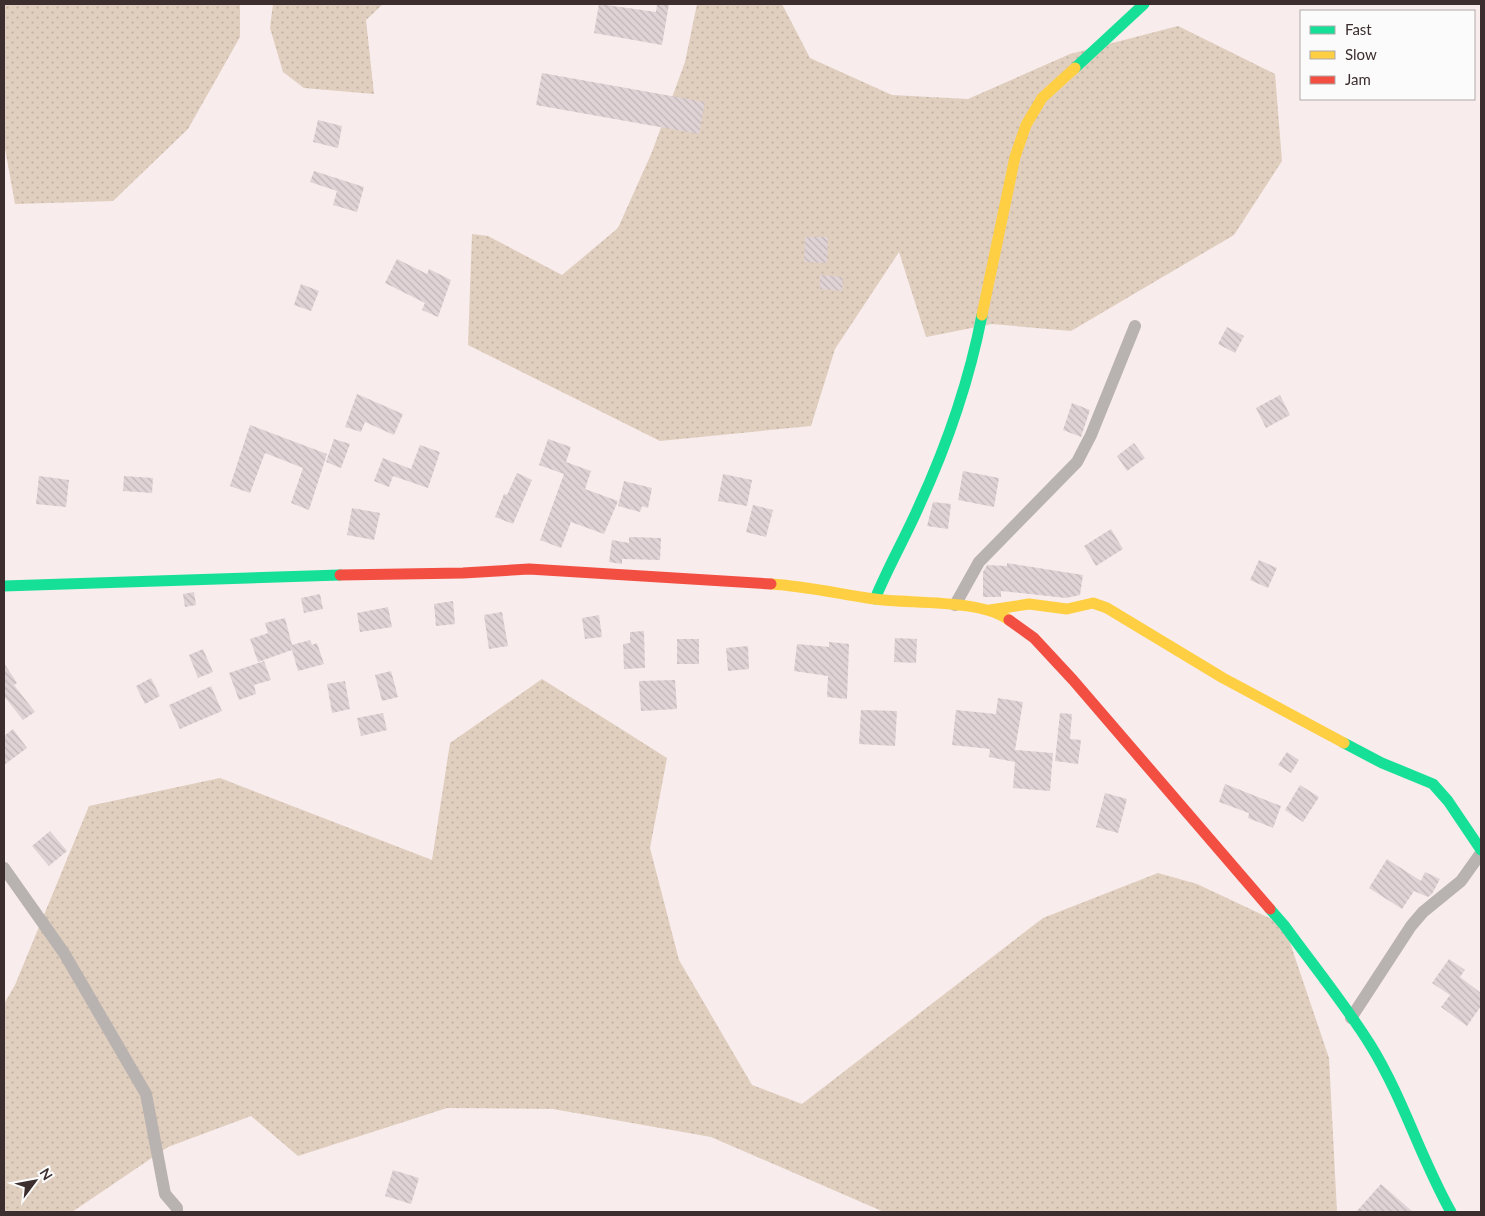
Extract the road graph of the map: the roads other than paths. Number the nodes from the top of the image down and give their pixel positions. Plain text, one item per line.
1 (1144, 4) edge
2 (1135, 326) dead end
3 (4, 586) edge
4 (875, 599) junction
5 (955, 605) junction
6 (988, 610) junction
7 (1481, 851) edge
8 (4, 868) edge
9 (1350, 1018) junction
10 (178, 1212) edge
11 (1451, 1212) edge

1 - 4 street
2 - 5 street
3 - 4 street
4 - 5 street
5 - 6 street
6 - 7 street
6 - 9 street
7 - 9 street
8 - 10 street
9 - 11 street

